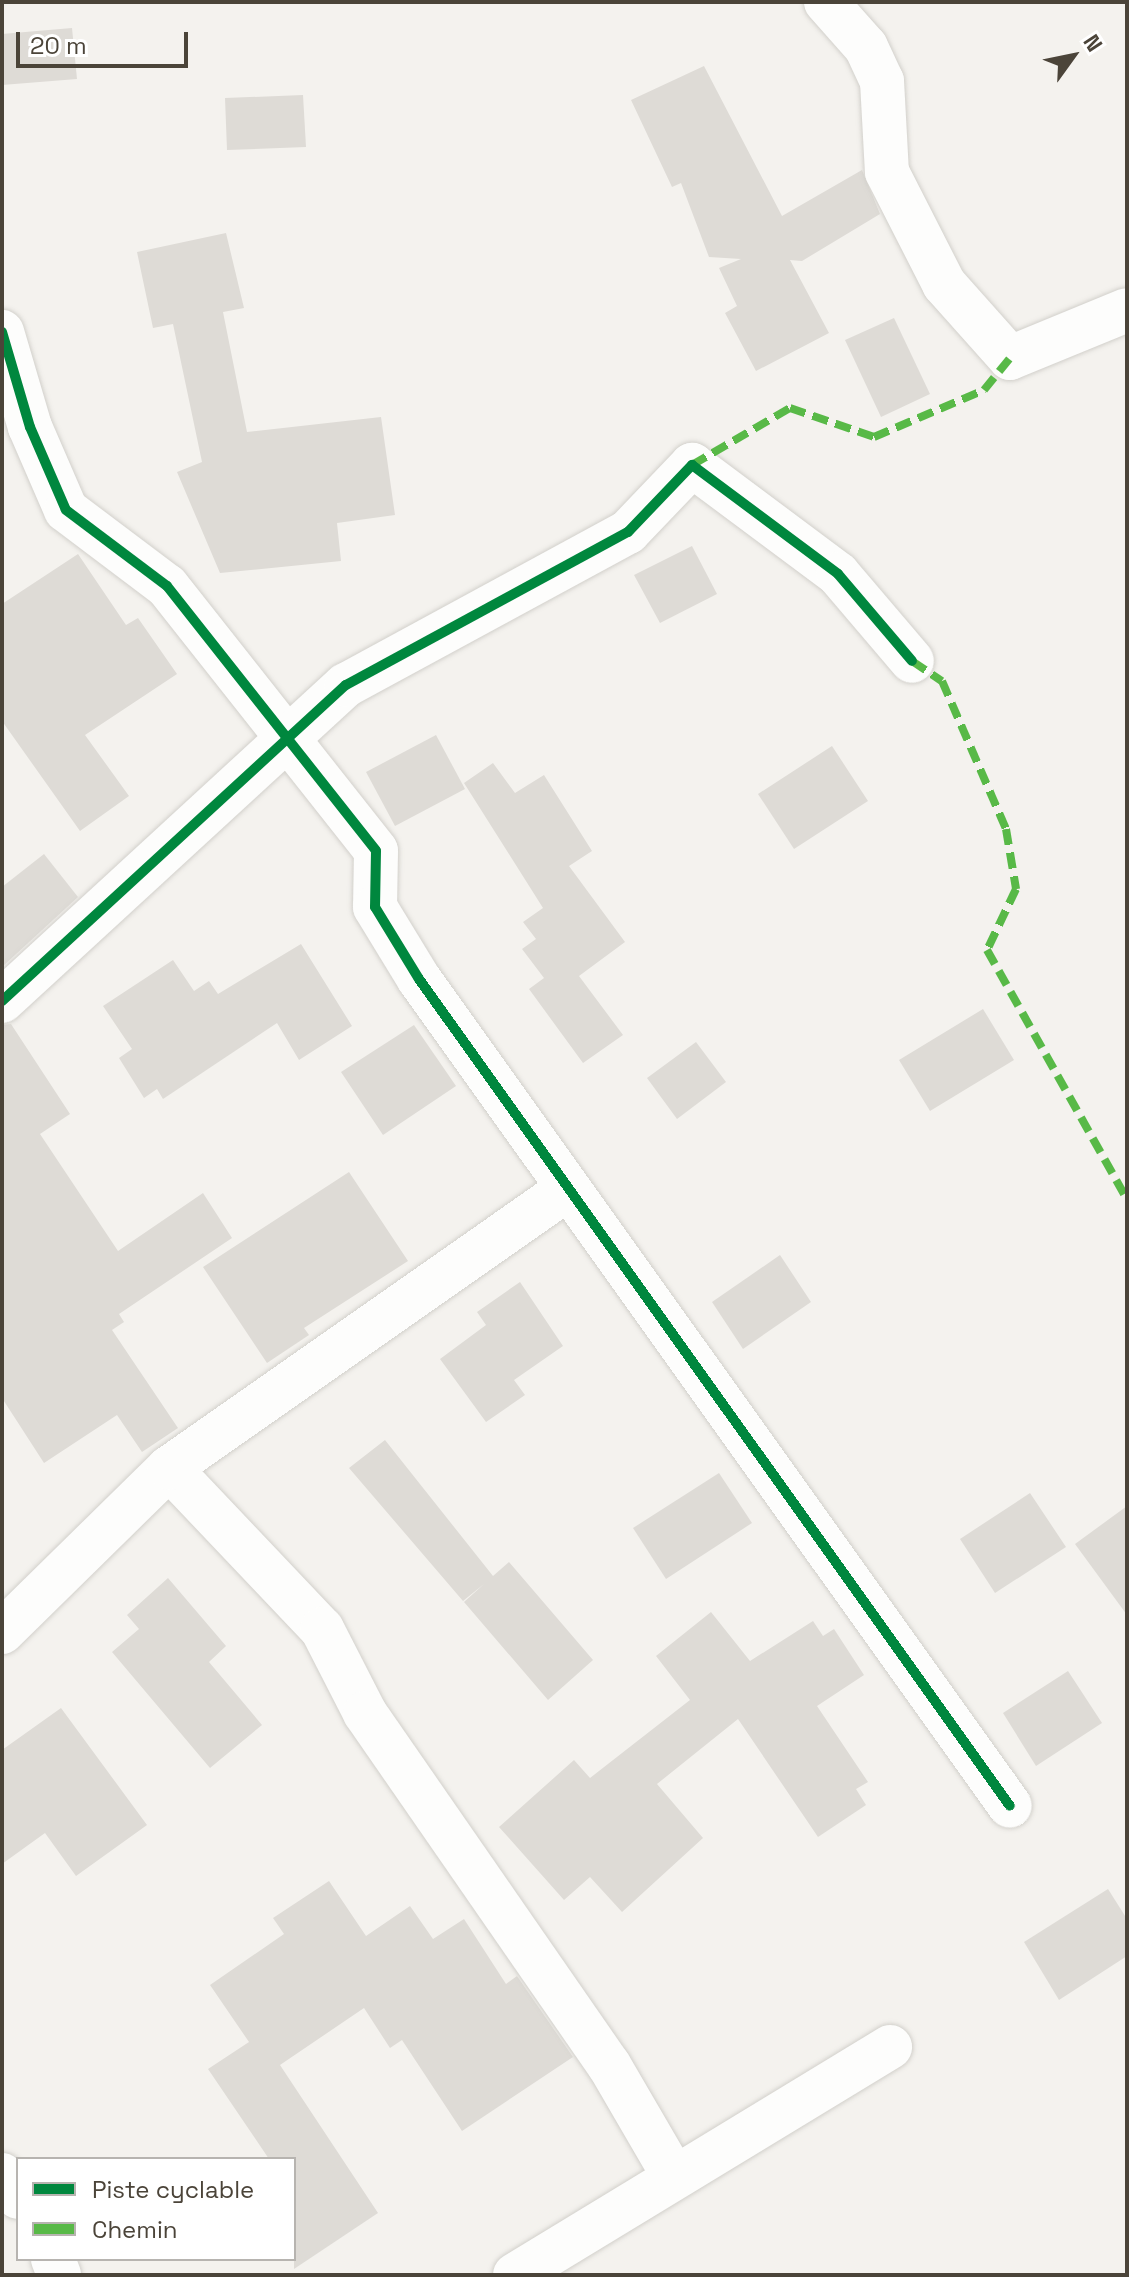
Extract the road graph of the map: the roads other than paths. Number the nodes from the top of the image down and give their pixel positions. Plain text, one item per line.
1 (826, 2) edge
2 (1127, 310) edge
3 (2, 332) edge
4 (912, 661) dead end
5 (294, 739) junction
6 (2, 1001) edge
7 (567, 1189) junction
8 (169, 1468) junction
9 (2, 1632) edge
10 (1010, 1806) dead end
11 (890, 2047) dead end
12 (2, 2175) edge
13 (673, 2175) junction
14 (16, 2194) edge
15 (515, 2275) edge

1 - 2 street
3 - 5 street
4 - 5 street
5 - 6 street
5 - 7 street
7 - 8 street
7 - 10 street
8 - 9 street
8 - 13 street
11 - 13 street
12 - 14 street
13 - 15 street

